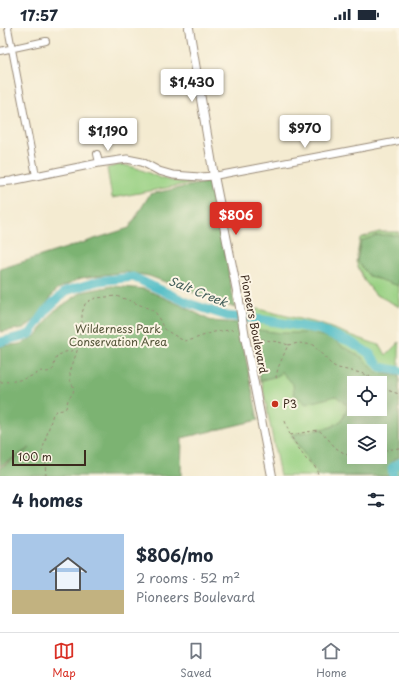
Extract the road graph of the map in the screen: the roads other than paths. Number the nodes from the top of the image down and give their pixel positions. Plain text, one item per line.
1 (8, 28) edge
2 (189, 28) edge
3 (46, 41) dead end
4 (12, 48) junction
5 (0, 51) edge
6 (399, 141) edge
7 (97, 154) dead end
8 (99, 163) junction
9 (36, 176) junction
10 (214, 176) junction
11 (0, 182) edge
12 (272, 476) edge

1 - 4 street
2 - 10 main road, Pioneers Boulevard
3 - 4 street
4 - 5 street
4 - 9 street
6 - 10 street
7 - 8 street
8 - 9 street
8 - 10 street
9 - 11 street
10 - 12 main road, Pioneers Boulevard, bridge

